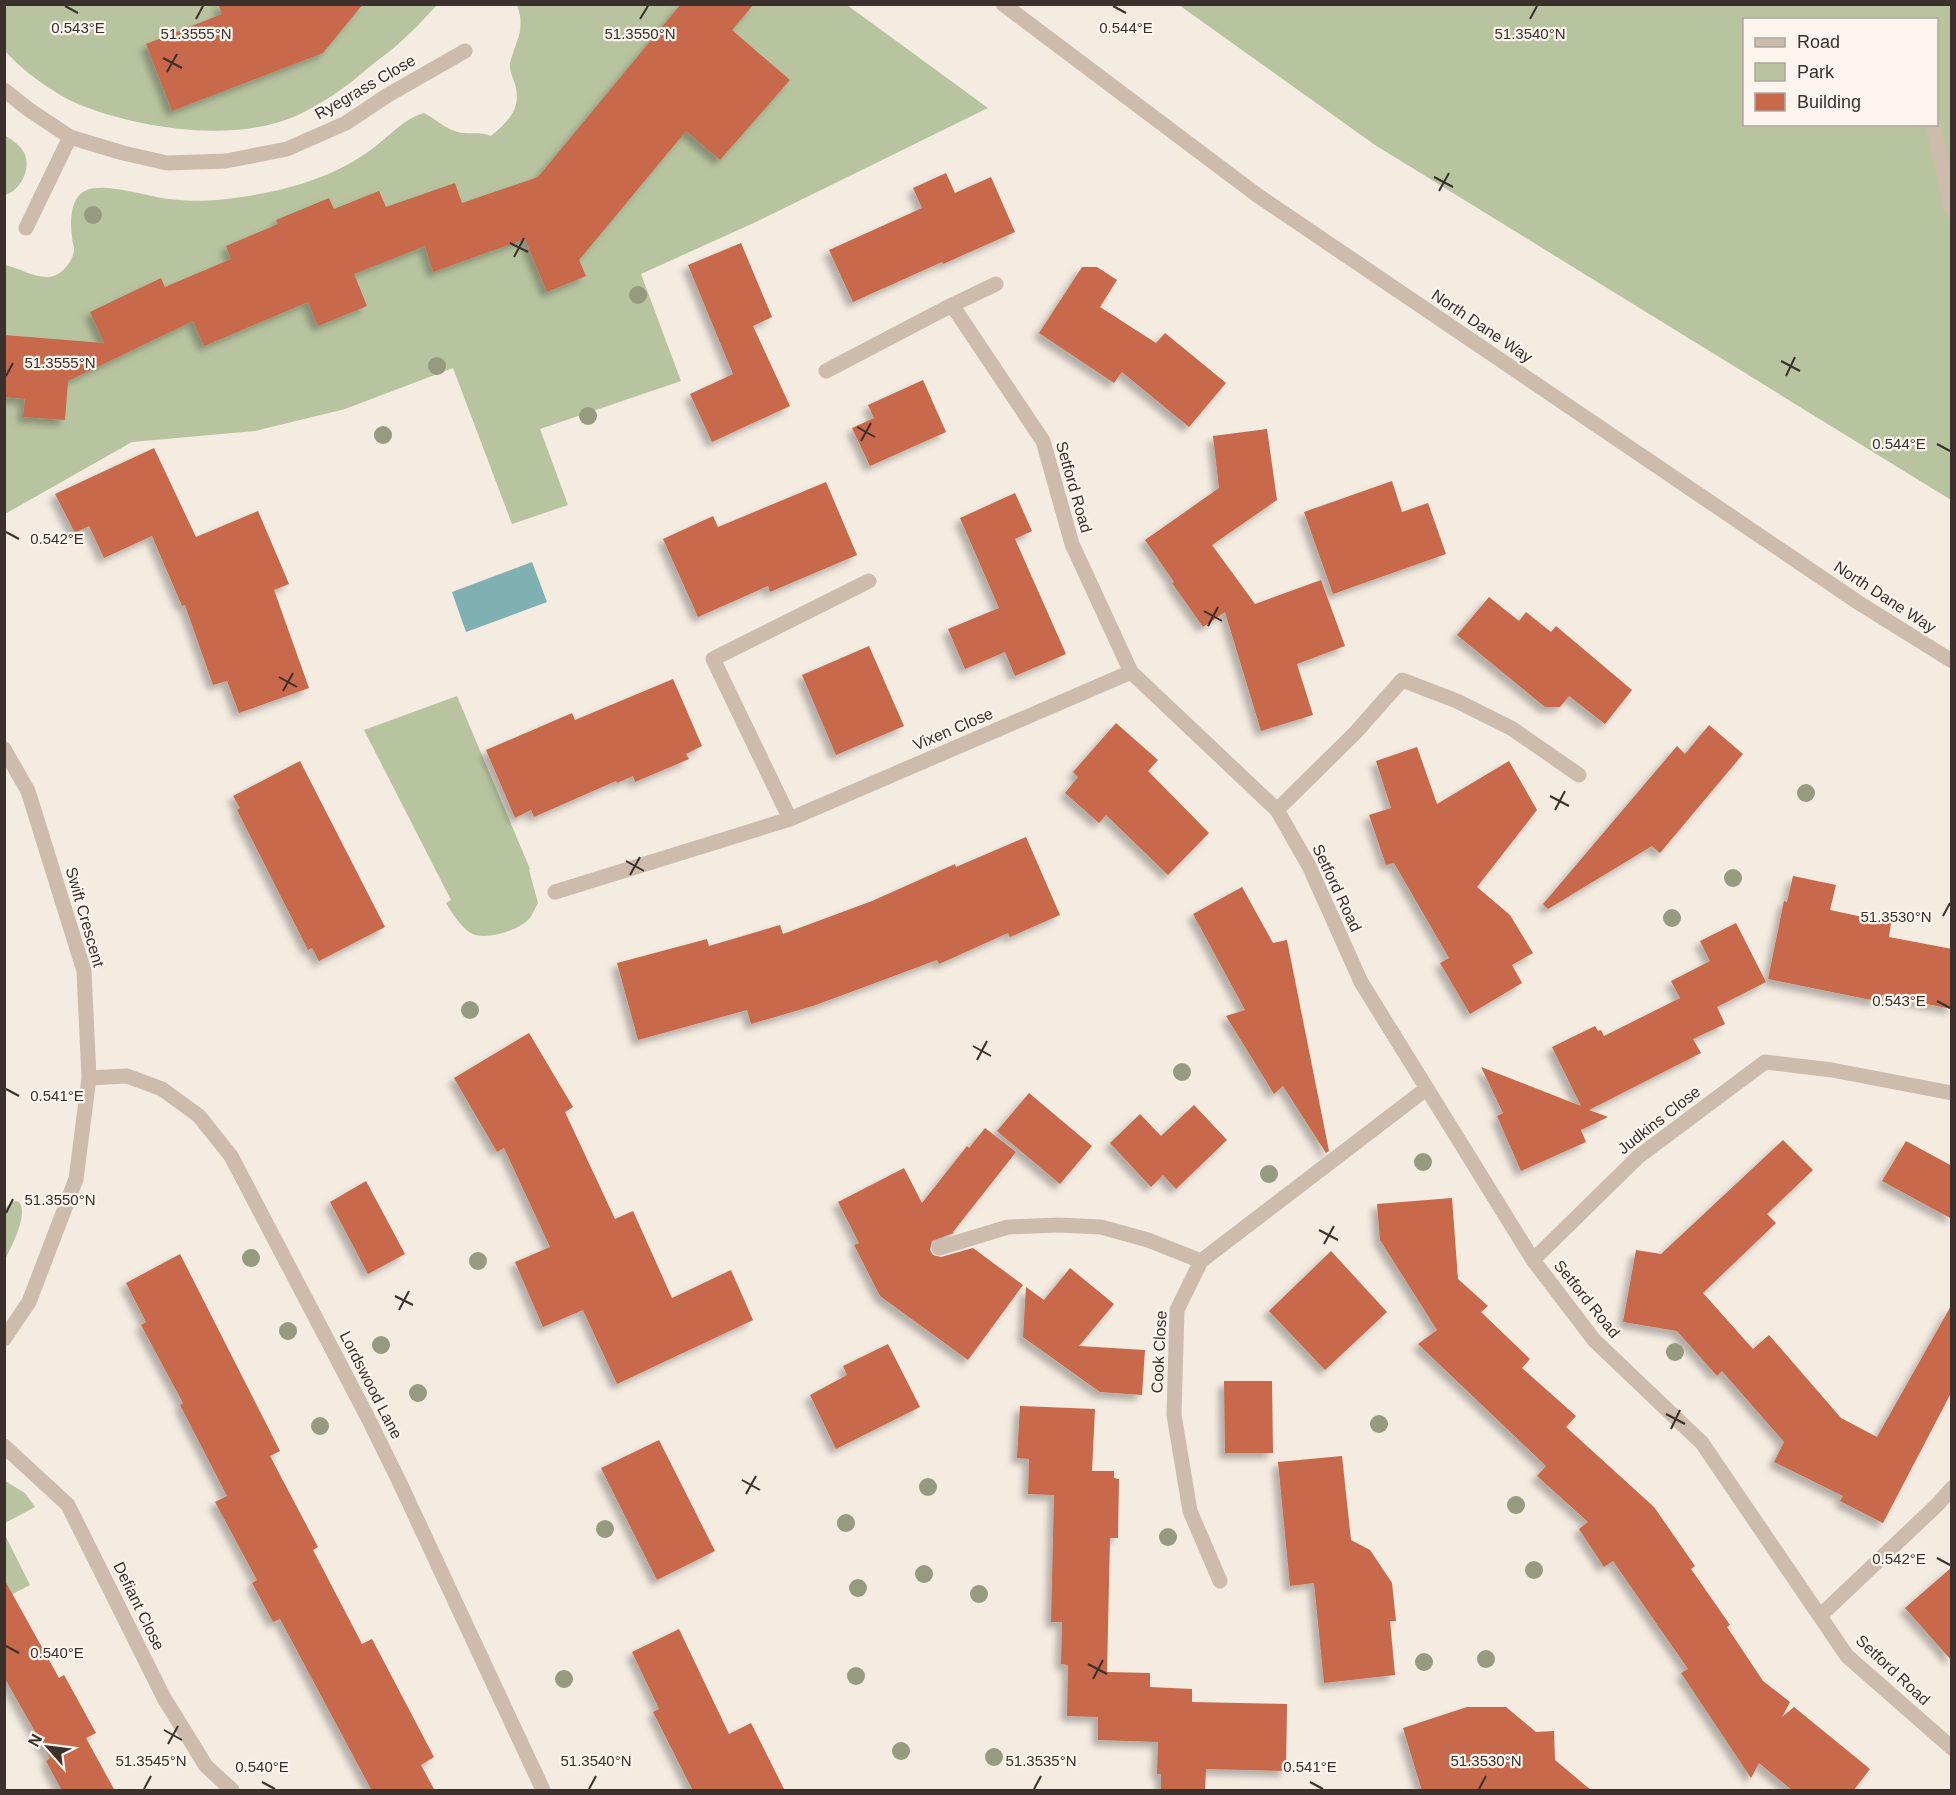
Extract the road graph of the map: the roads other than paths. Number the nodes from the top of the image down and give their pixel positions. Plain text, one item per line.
1 (1003, 4) edge
2 (465, 51) dead end
3 (4, 90) edge
4 (1933, 126) edge
5 (70, 137) junction
6 (1952, 211) edge
7 (26, 228) dead end
8 (996, 284) dead end
9 (952, 304) junction
10 (826, 371) dead end
11 (869, 581) dead end
12 (1952, 661) edge
13 (1131, 672) junction
14 (4, 749) edge
15 (1579, 776) dead end
16 (1277, 810) junction
17 (790, 819) junction
18 (555, 891) dead end
19 (89, 1078) junction
20 (1426, 1089) junction
21 (1952, 1093) edge
22 (939, 1248) dead end
23 (1533, 1260) junction
24 (1201, 1261) junction
25 (4, 1340) edge
26 (4, 1446) edge
27 (1952, 1488) edge
28 (1220, 1581) dead end
29 (1821, 1615) junction
30 (1952, 1748) edge
31 (232, 1791) edge
32 (543, 1791) edge

1 - 12 street, North Dane Way
2 - 5 street, Ryegrass Close
3 - 5 street, Ryegrass Close
4 - 6 street
5 - 7 street
8 - 9 street
9 - 10 street
9 - 13 street, Setford Road
11 - 17 street
13 - 16 street, Setford Road
13 - 17 street, Vixen Close
14 - 19 street, Swift Crescent
15 - 16 street
16 - 20 street, Setford Road
17 - 18 street, Vixen Close
19 - 25 street, Swift Crescent
19 - 32 street, Lordswood Lane
20 - 23 street, Setford Road
20 - 24 street, Cook Close
21 - 23 street, Judkins Close
22 - 24 street
23 - 29 street, Setford Road
24 - 28 street, Cook Close
26 - 31 street, Defiant Close
27 - 29 street
29 - 30 street, Setford Road

